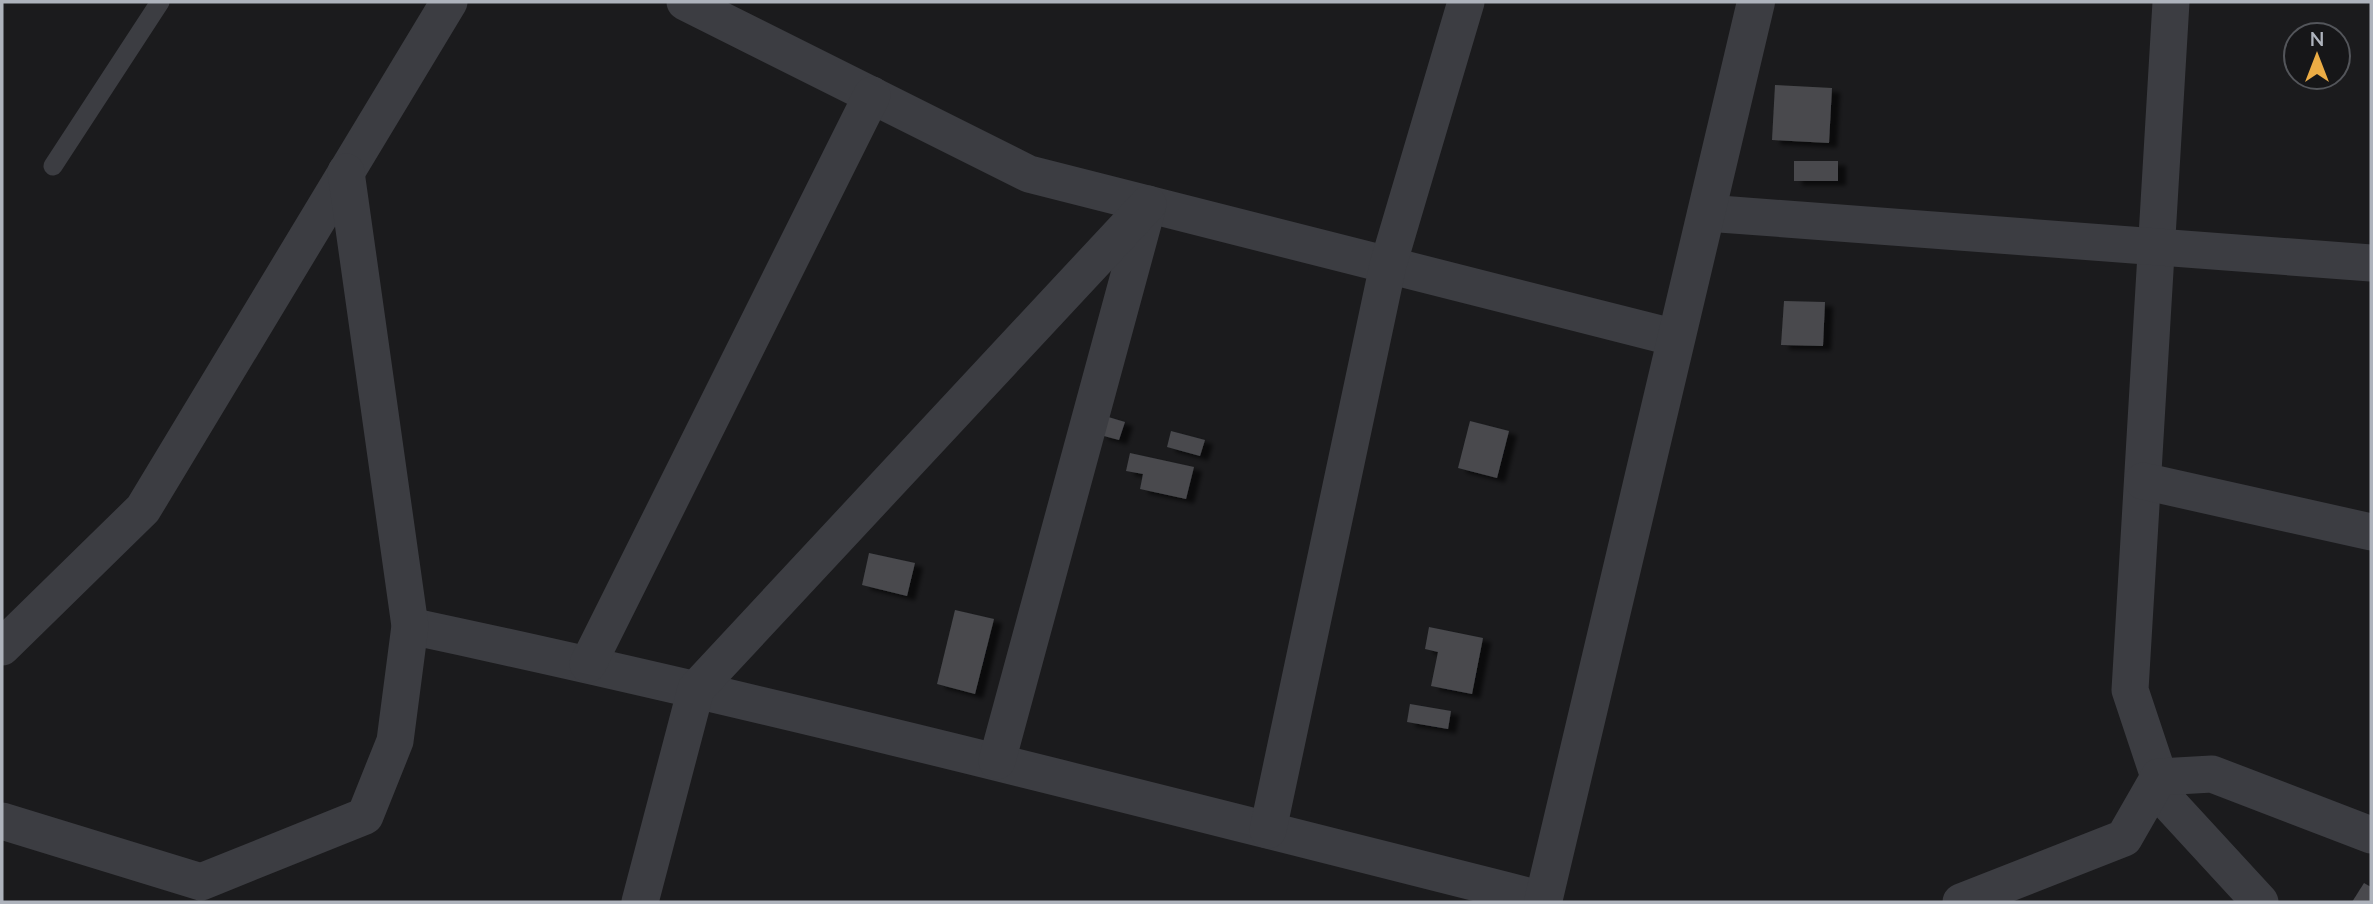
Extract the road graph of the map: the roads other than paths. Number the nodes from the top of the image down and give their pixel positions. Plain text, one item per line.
1 (160, 2) edge
2 (449, 2) edge
3 (685, 2) edge
4 (1466, 2) edge
5 (1755, 2) edge
6 (2171, 2) edge
7 (872, 95) junction
8 (53, 166) dead end
9 (346, 172) junction
10 (1148, 204) junction
11 (1706, 214) junction
12 (2156, 247) junction
13 (2371, 263) edge
14 (1388, 265) junction
15 (1676, 338) junction
16 (2143, 481) junction
17 (2371, 532) edge
18 (410, 626) junction
19 (2, 647) edge
20 (588, 664) junction
21 (696, 689) junction
22 (997, 761) junction
23 (2159, 777) junction
24 (2, 821) edge
25 (1268, 830) junction
26 (2371, 835) edge
27 (198, 892) edge
28 (1543, 901) edge
29 (640, 902) edge
30 (1961, 902) edge
31 (2260, 902) edge

1 - 8 lane
2 - 9 street
3 - 7 street
4 - 14 street
5 - 11 street
6 - 12 street
7 - 10 street
7 - 20 street
9 - 18 street
9 - 19 street
10 - 14 street
10 - 21 street
10 - 22 street
11 - 12 street
11 - 15 street
12 - 13 street
12 - 16 street
14 - 15 street
14 - 25 street
15 - 28 street
16 - 17 street
16 - 23 street
18 - 20 street
18 - 27 street
20 - 21 street
21 - 22 street
21 - 29 street
22 - 25 street
23 - 26 street
23 - 30 street
23 - 31 street
24 - 27 street
25 - 28 street

